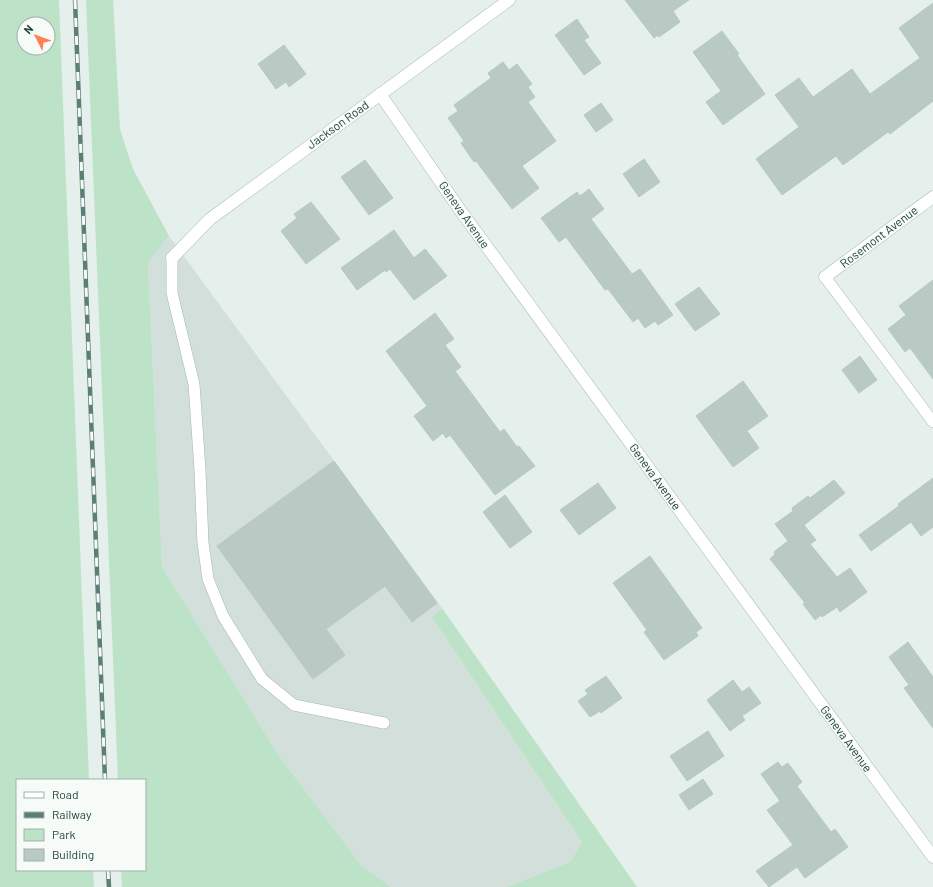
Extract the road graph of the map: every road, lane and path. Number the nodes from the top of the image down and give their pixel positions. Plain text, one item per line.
1 (509, 0) edge
2 (380, 94) junction
3 (933, 197) edge
4 (172, 258) joint
5 (825, 277) joint
6 (933, 422) edge
7 (384, 723) dead end
8 (933, 857) edge

1 - 2 street, Jackson Road
2 - 4 street, Jackson Road
2 - 8 street, Geneva Avenue
3 - 5 street, Rosemont Avenue
4 - 7 lane
5 - 6 lane

